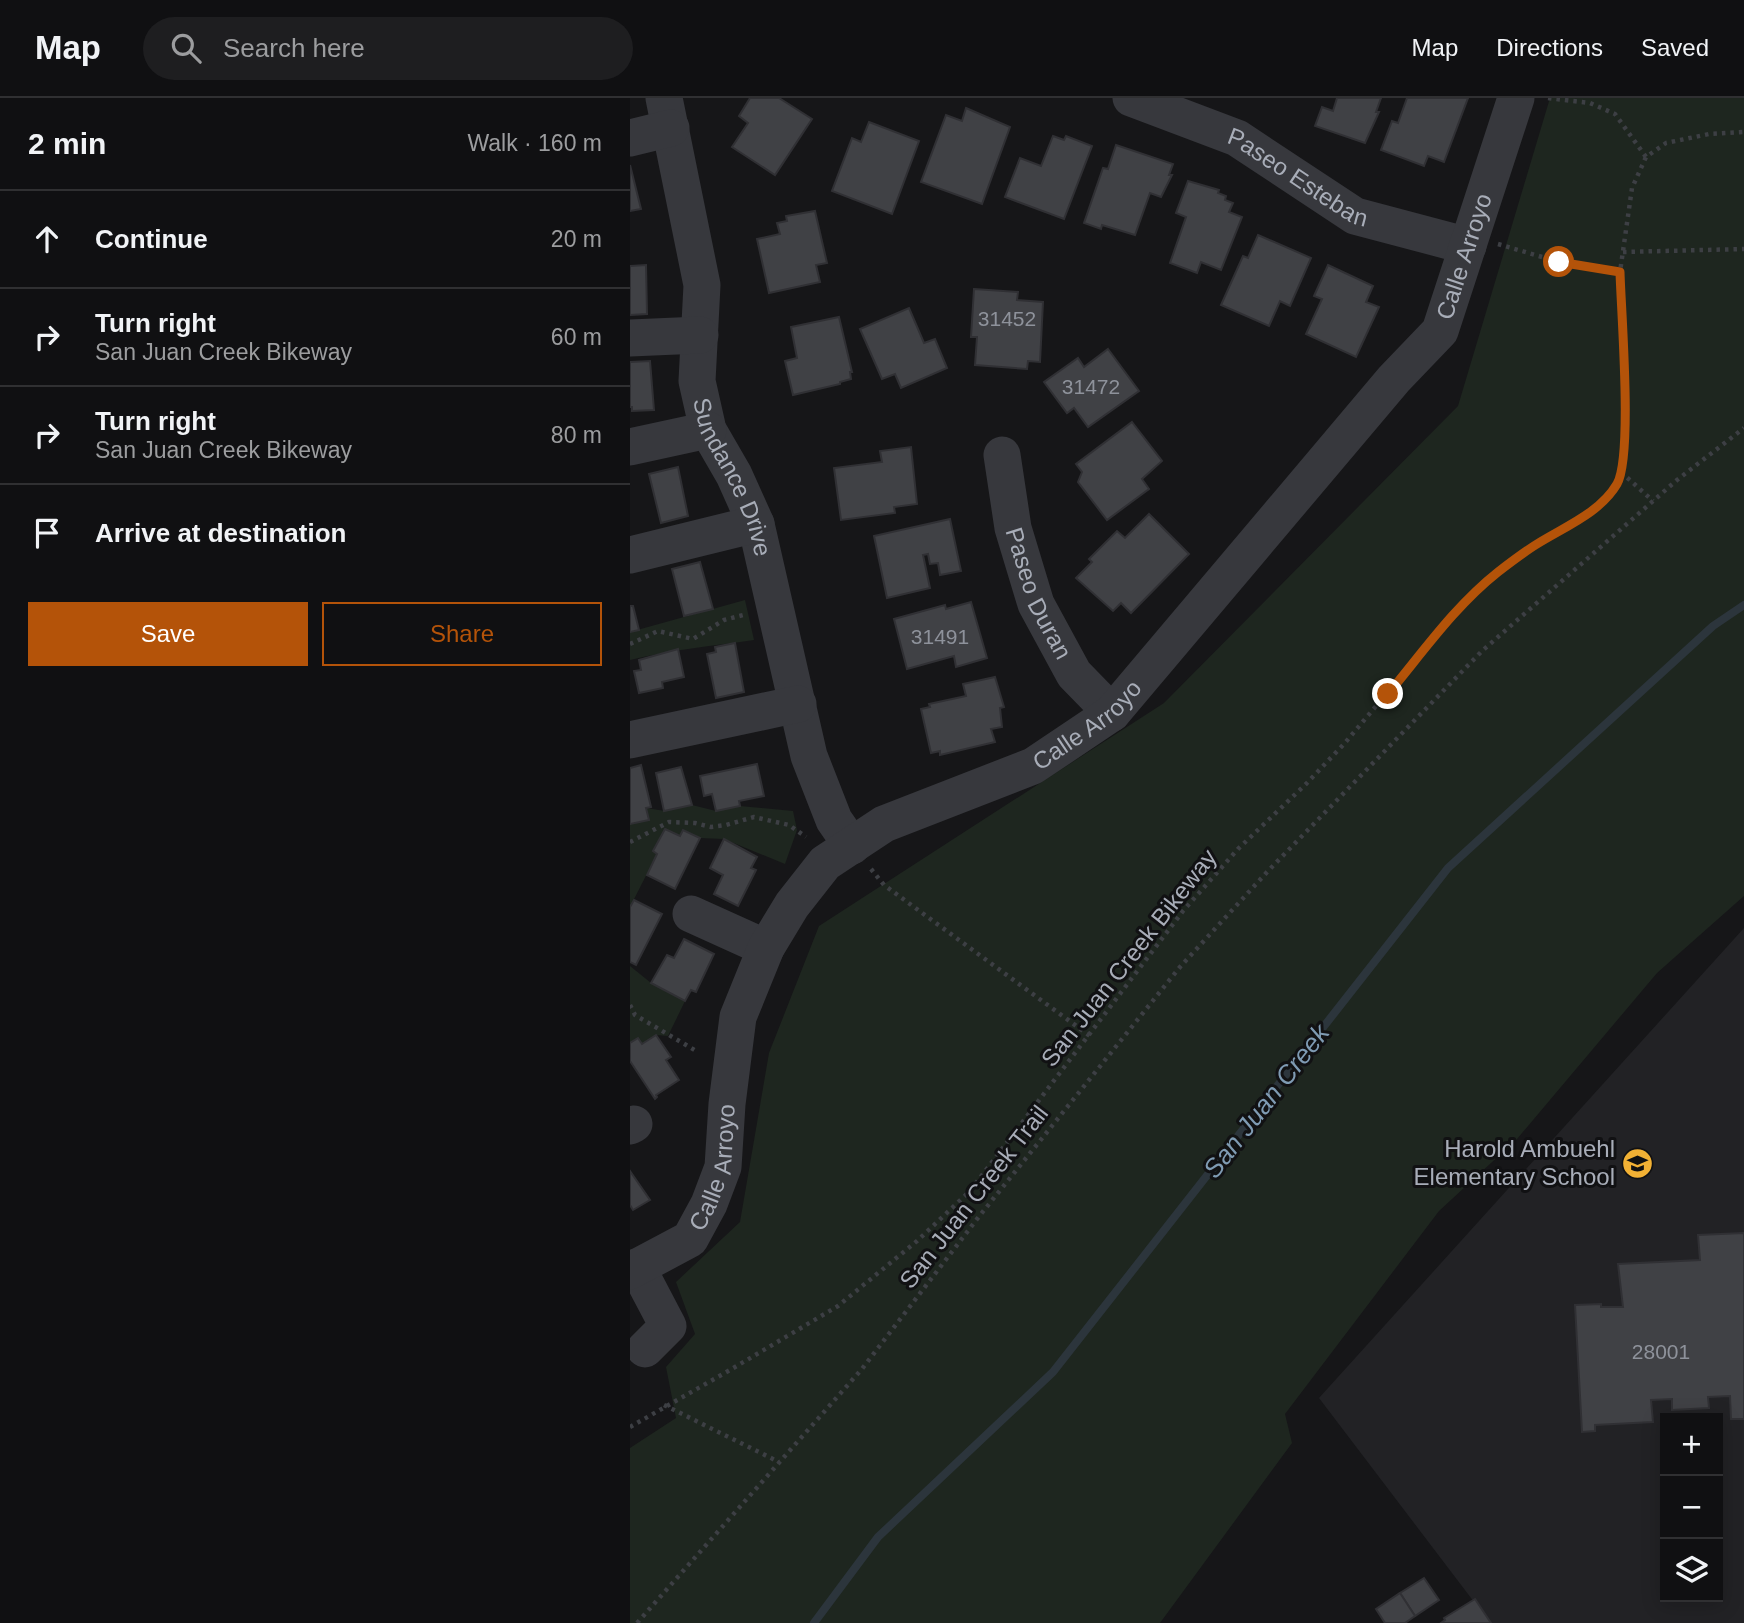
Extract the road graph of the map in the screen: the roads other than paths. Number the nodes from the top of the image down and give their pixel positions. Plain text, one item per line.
1 (1132, 98) edge
2 (1516, 98) edge
3 (667, 113) edge
4 (630, 138) edge
5 (1469, 241) junction
6 (700, 335) junction
7 (630, 338) edge
8 (708, 430) junction
9 (630, 447) edge
10 (1002, 455) dead end
11 (756, 524) junction
12 (630, 555) edge
13 (798, 704) junction
14 (1112, 713) junction
15 (630, 740) edge
16 (852, 846) junction
17 (691, 915) dead end
18 (766, 948) junction
19 (634, 1269) edge
20 (645, 1349) dead end

1 - 5 street, Paseo Esteban
2 - 5 street, Calle Arroyo
3 - 4 street
3 - 6 street, Sundance Drive
5 - 14 street, Calle Arroyo
6 - 7 street
6 - 8 street, Sundance Drive
8 - 9 street
8 - 11 street, Sundance Drive
10 - 14 street, Paseo Duran
11 - 12 street
11 - 13 street, Sundance Drive
13 - 15 street
13 - 16 street, Sundance Drive
14 - 16 street, Calle Arroyo
16 - 18 street, Calle Arroyo
17 - 18 street
18 - 19 street, Calle Arroyo
19 - 20 street

